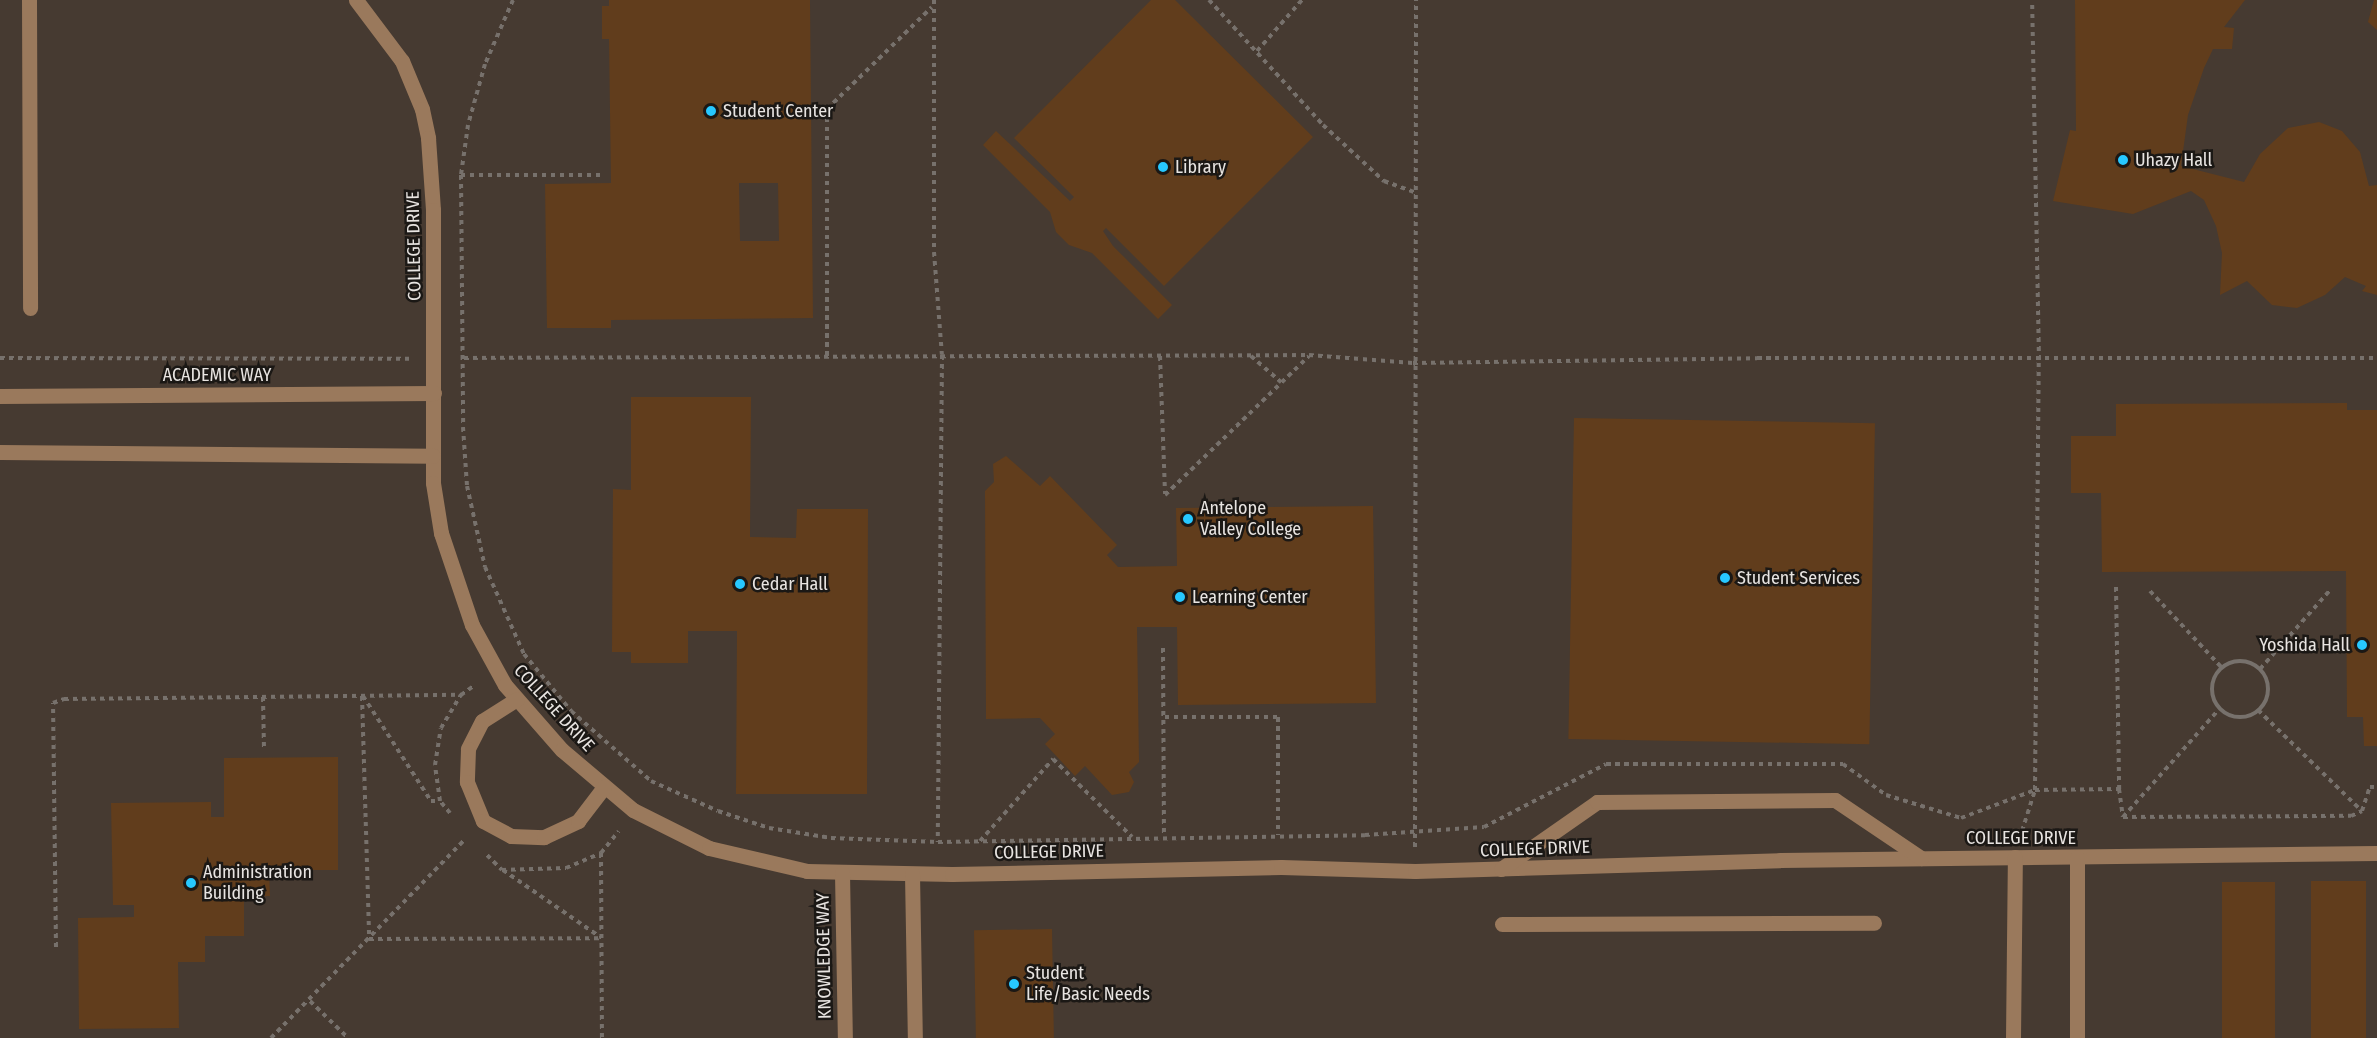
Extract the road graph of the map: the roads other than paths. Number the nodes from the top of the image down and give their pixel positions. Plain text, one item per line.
1 (29, 0) edge
2 (356, 0) edge
3 (30, 308) dead end
4 (434, 393) junction
5 (0, 396) edge
6 (0, 452) edge
7 (433, 456) junction
8 (517, 699) junction
9 (604, 787) junction
10 (2377, 853) edge
11 (2015, 857) junction
12 (2078, 857) junction
13 (1921, 858) junction
14 (1501, 869) junction
15 (842, 873) junction
16 (912, 874) junction
17 (1874, 923) dead end
18 (1502, 924) dead end
19 (845, 1038) edge
20 (915, 1038) edge
21 (2013, 1038) edge
22 (2077, 1038) edge

1 - 3 lane
2 - 4 lane, COLLEGE DRIVE
4 - 5 lane, ACADEMIC WAY
4 - 7 lane, COLLEGE DRIVE
6 - 7 lane
7 - 8 lane, COLLEGE DRIVE
8 - 9 lane, COLLEGE DRIVE
8 - 9 lane
9 - 15 lane, COLLEGE DRIVE
10 - 12 lane, COLLEGE DRIVE
11 - 12 lane, COLLEGE DRIVE
11 - 13 lane, COLLEGE DRIVE
11 - 21 lane
12 - 22 lane
13 - 14 lane, COLLEGE DRIVE
13 - 14 lane
14 - 16 lane, COLLEGE DRIVE
15 - 16 lane, COLLEGE DRIVE
15 - 19 lane, KNOWLEDGE WAY
16 - 20 lane
17 - 18 lane

